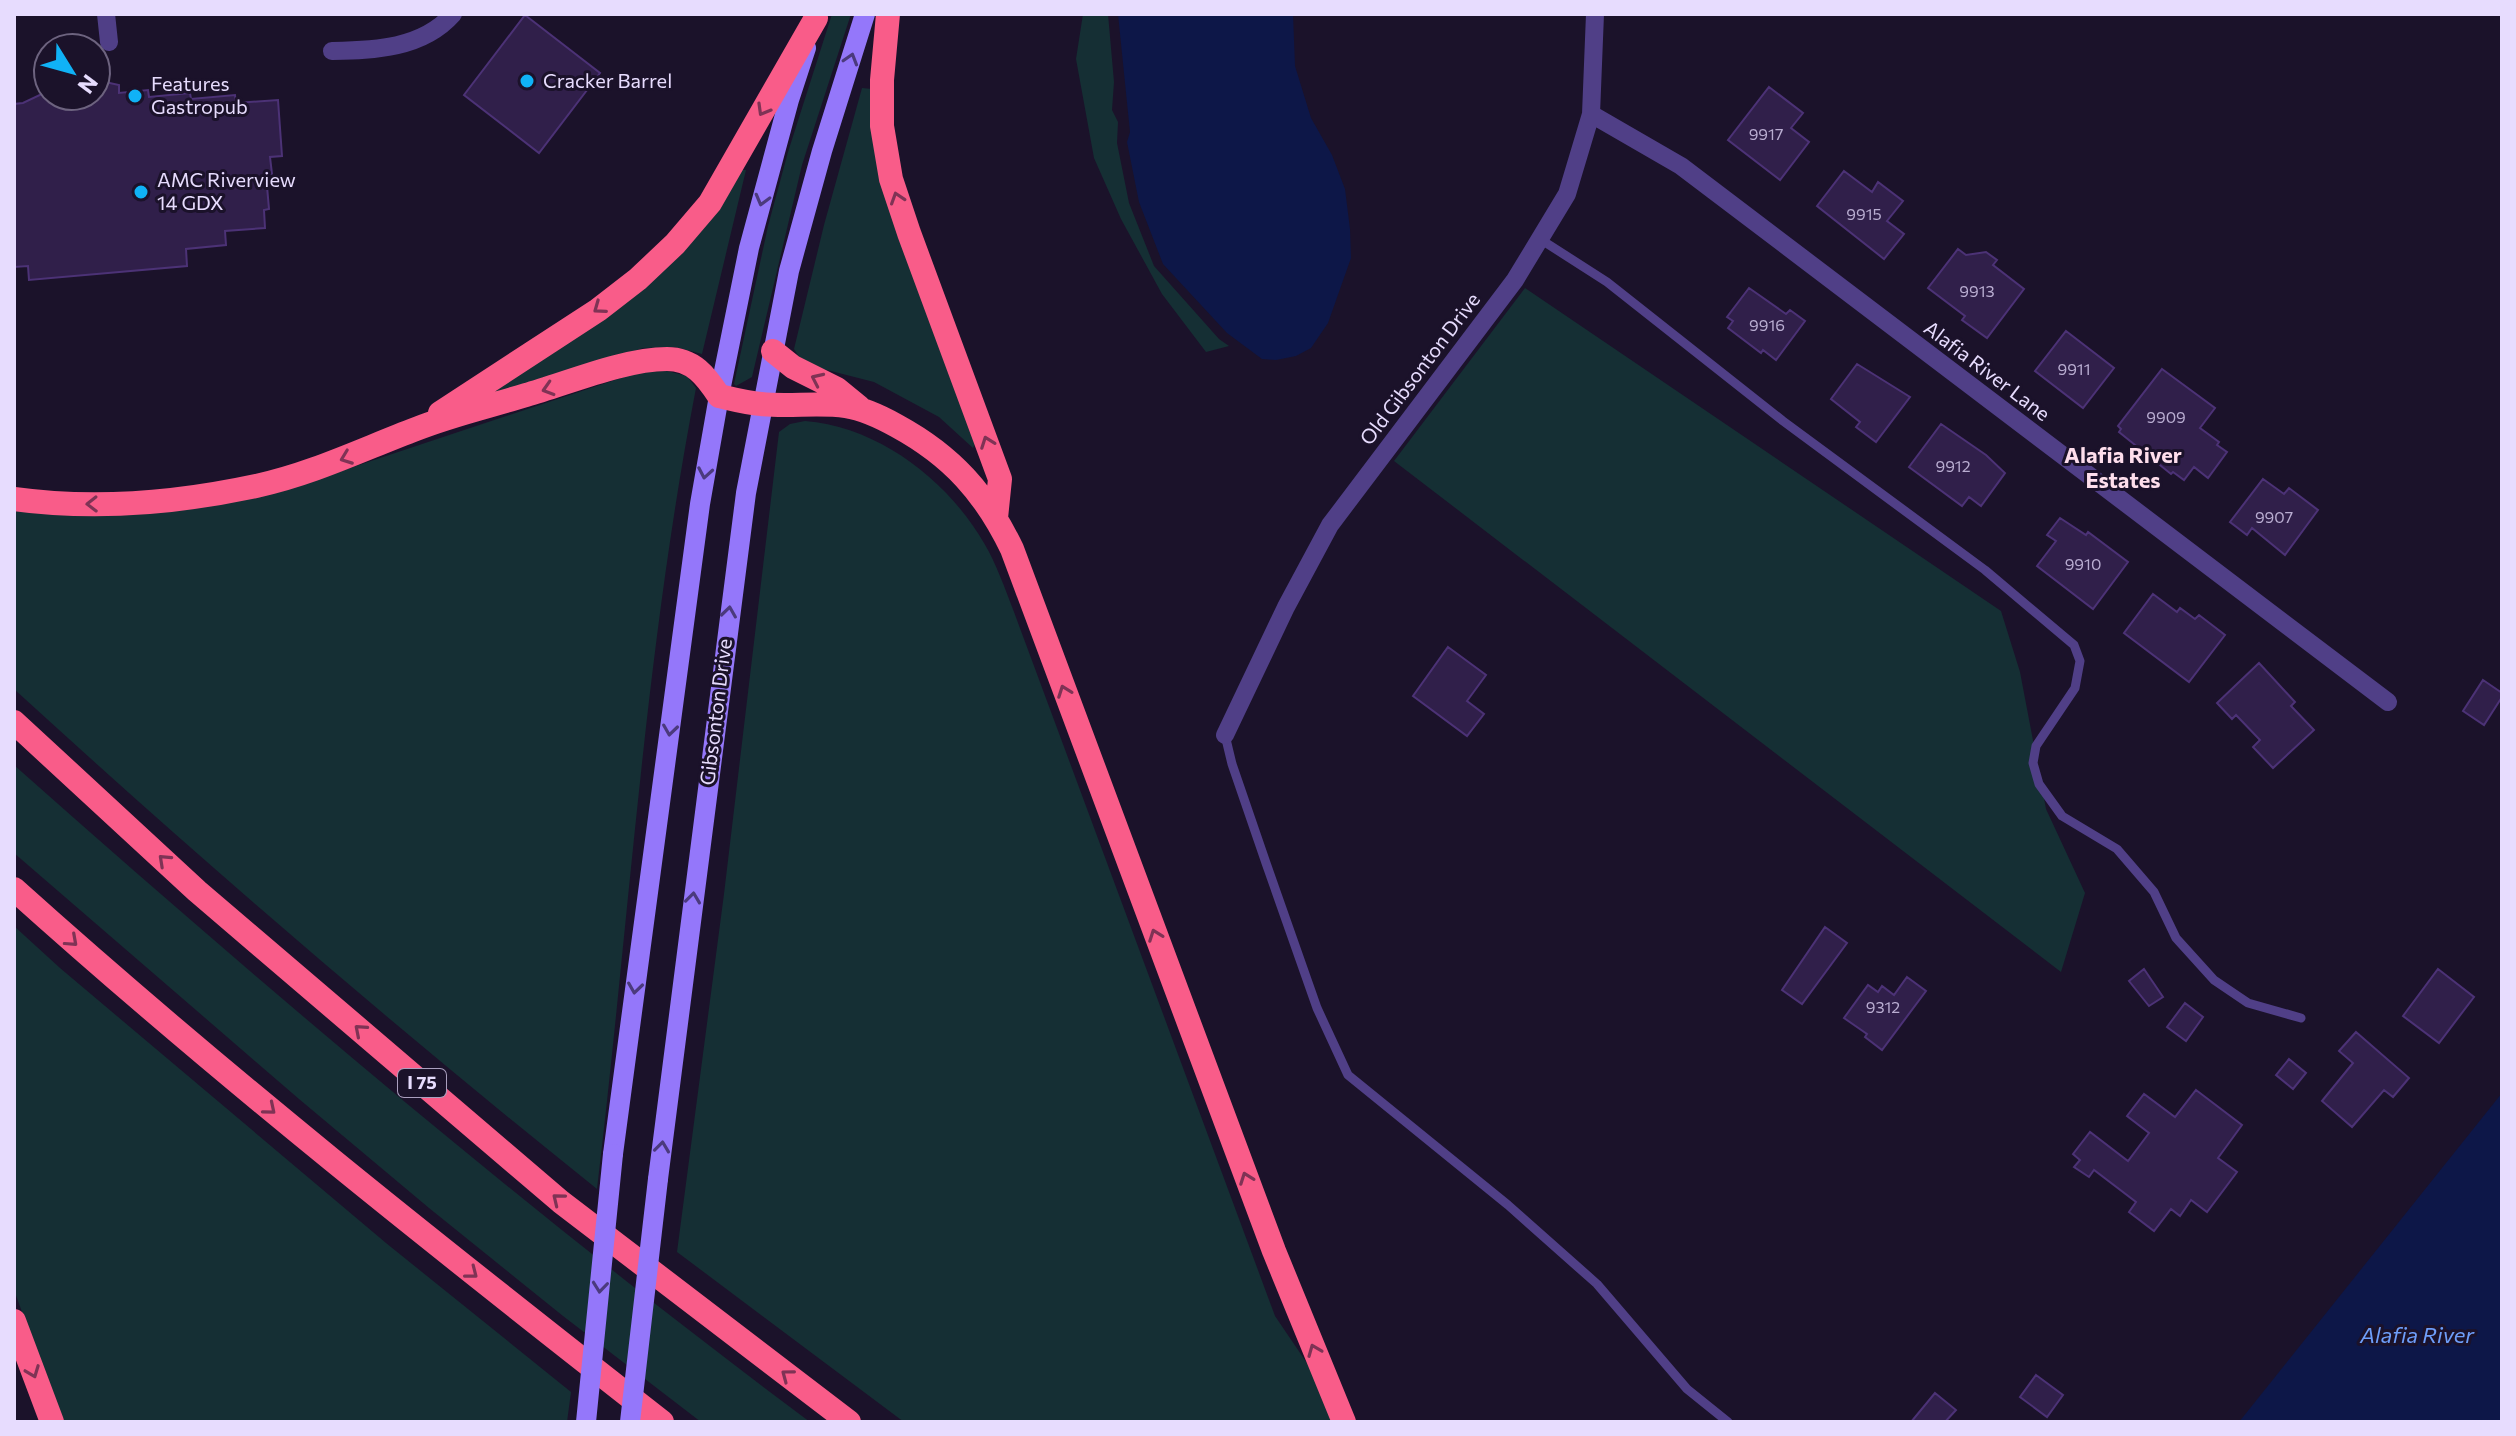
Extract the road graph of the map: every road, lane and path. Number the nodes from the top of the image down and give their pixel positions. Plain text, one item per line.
1 (453, 14) edge
2 (865, 14) edge
3 (888, 14) edge
4 (1595, 14) edge
5 (817, 16) edge
6 (332, 51) dead end
7 (1591, 114) junction
8 (1540, 239) junction
9 (773, 351) junction
10 (719, 396) junction
11 (762, 405) junction
12 (860, 409) junction
13 (418, 428) junction
14 (14, 499) edge
15 (996, 518) junction
16 (2388, 702) dead end
17 (14, 722) edge
18 (1225, 735) joint
19 (14, 889) edge
20 (2301, 1018) dead end
21 (14, 1321) edge
22 (52, 1422) edge
23 (586, 1422) edge
24 (630, 1422) edge
25 (662, 1422) edge
26 (849, 1422) edge
27 (1344, 1422) edge
28 (1728, 1422) edge

1 - 6 street
9 -> 2 main road, Gibsonton Drive
15 -> 3 highway
4 - 7 street, Old Gibsonton Drive
5 -> 10 main road
5 -> 13 highway
7 - 8 street, Old Gibsonton Drive
7 - 16 street, Alafia River Lane
8 - 18 street, Old Gibsonton Drive
8 - 20 lane
9 - 11 main road, Gibsonton Drive
12 -> 9 highway
10 - 11 highway
10 -> 13 highway
10 -> 23 main road, bridge
11 - 12 highway
24 -> 11 main road, Gibsonton Drive, bridge
12 - 15 highway
13 -> 14 highway
27 -> 15 highway
26 -> 17 highway, I 75
18 - 28 lane
19 -> 25 highway
21 -> 22 highway

